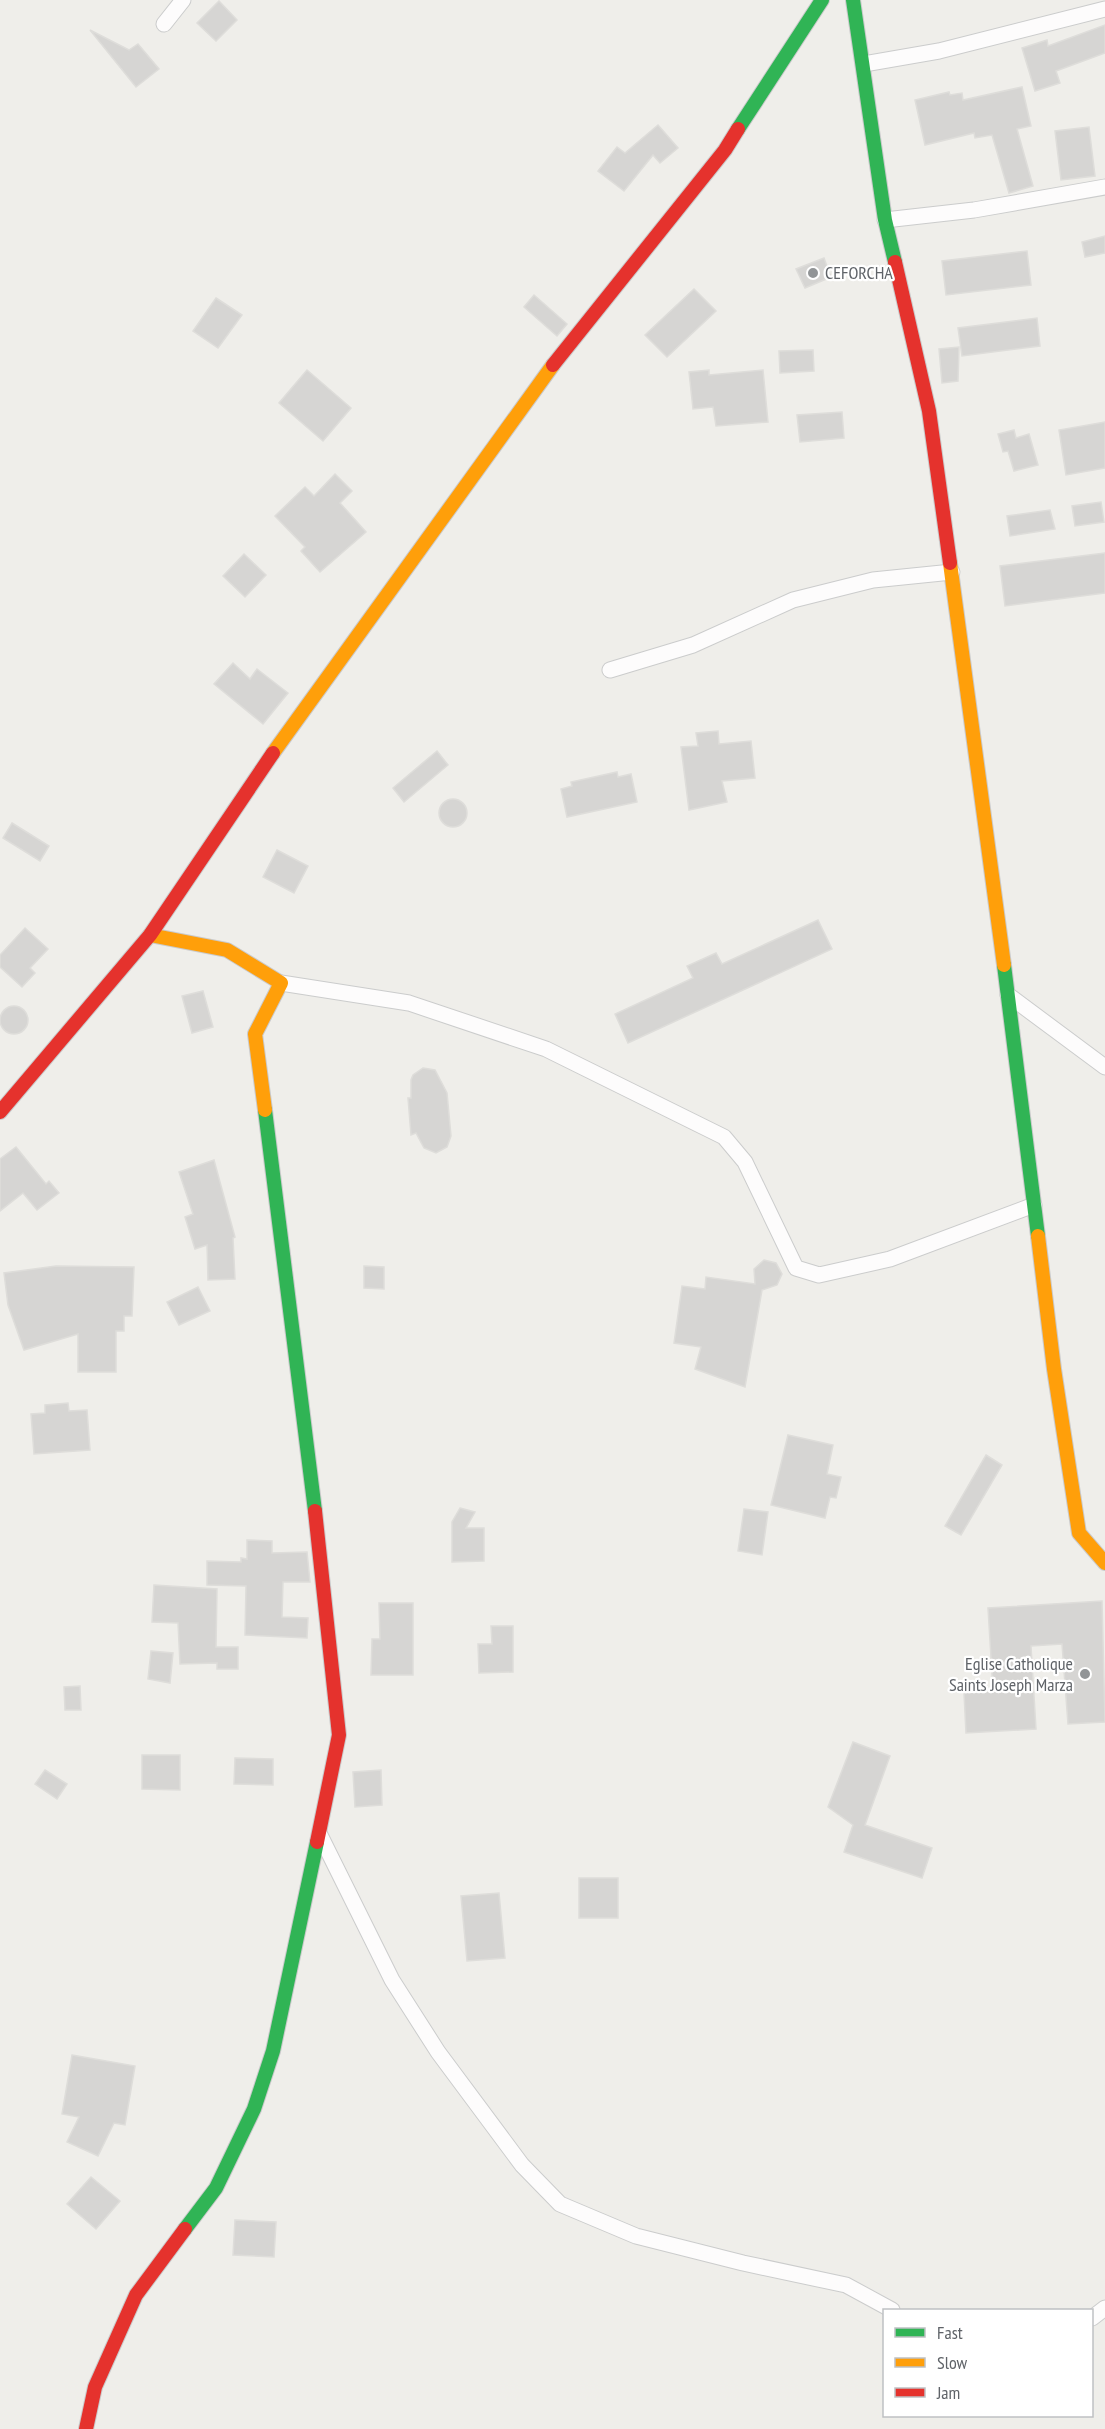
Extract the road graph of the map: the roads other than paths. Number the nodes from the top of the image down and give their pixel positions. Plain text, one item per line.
1 (183, 0) edge
2 (822, 0) edge
3 (853, 0) edge
4 (1105, 9) edge
5 (164, 24) dead end
6 (864, 63) junction
7 (1105, 188) edge
8 (885, 220) junction
9 (952, 572) junction
10 (610, 670) dead end
11 (150, 935) junction
12 (281, 983) junction
13 (1008, 995) junction
14 (1105, 1067) edge
15 (0, 1112) edge
16 (1034, 1205) junction
17 (1105, 1563) edge
18 (320, 1835) junction
19 (1105, 2308) edge
20 (890, 2309) edge
21 (1093, 2317) edge
22 (86, 2429) edge

1 - 5 street
2 - 11 street
3 - 6 street
4 - 6 street
6 - 8 street
7 - 8 street
8 - 9 street
9 - 10 street
9 - 13 street
11 - 12 street
11 - 15 street
12 - 16 street
12 - 18 street
13 - 14 street
13 - 16 street
16 - 17 street
18 - 20 street
18 - 22 street
19 - 21 street

